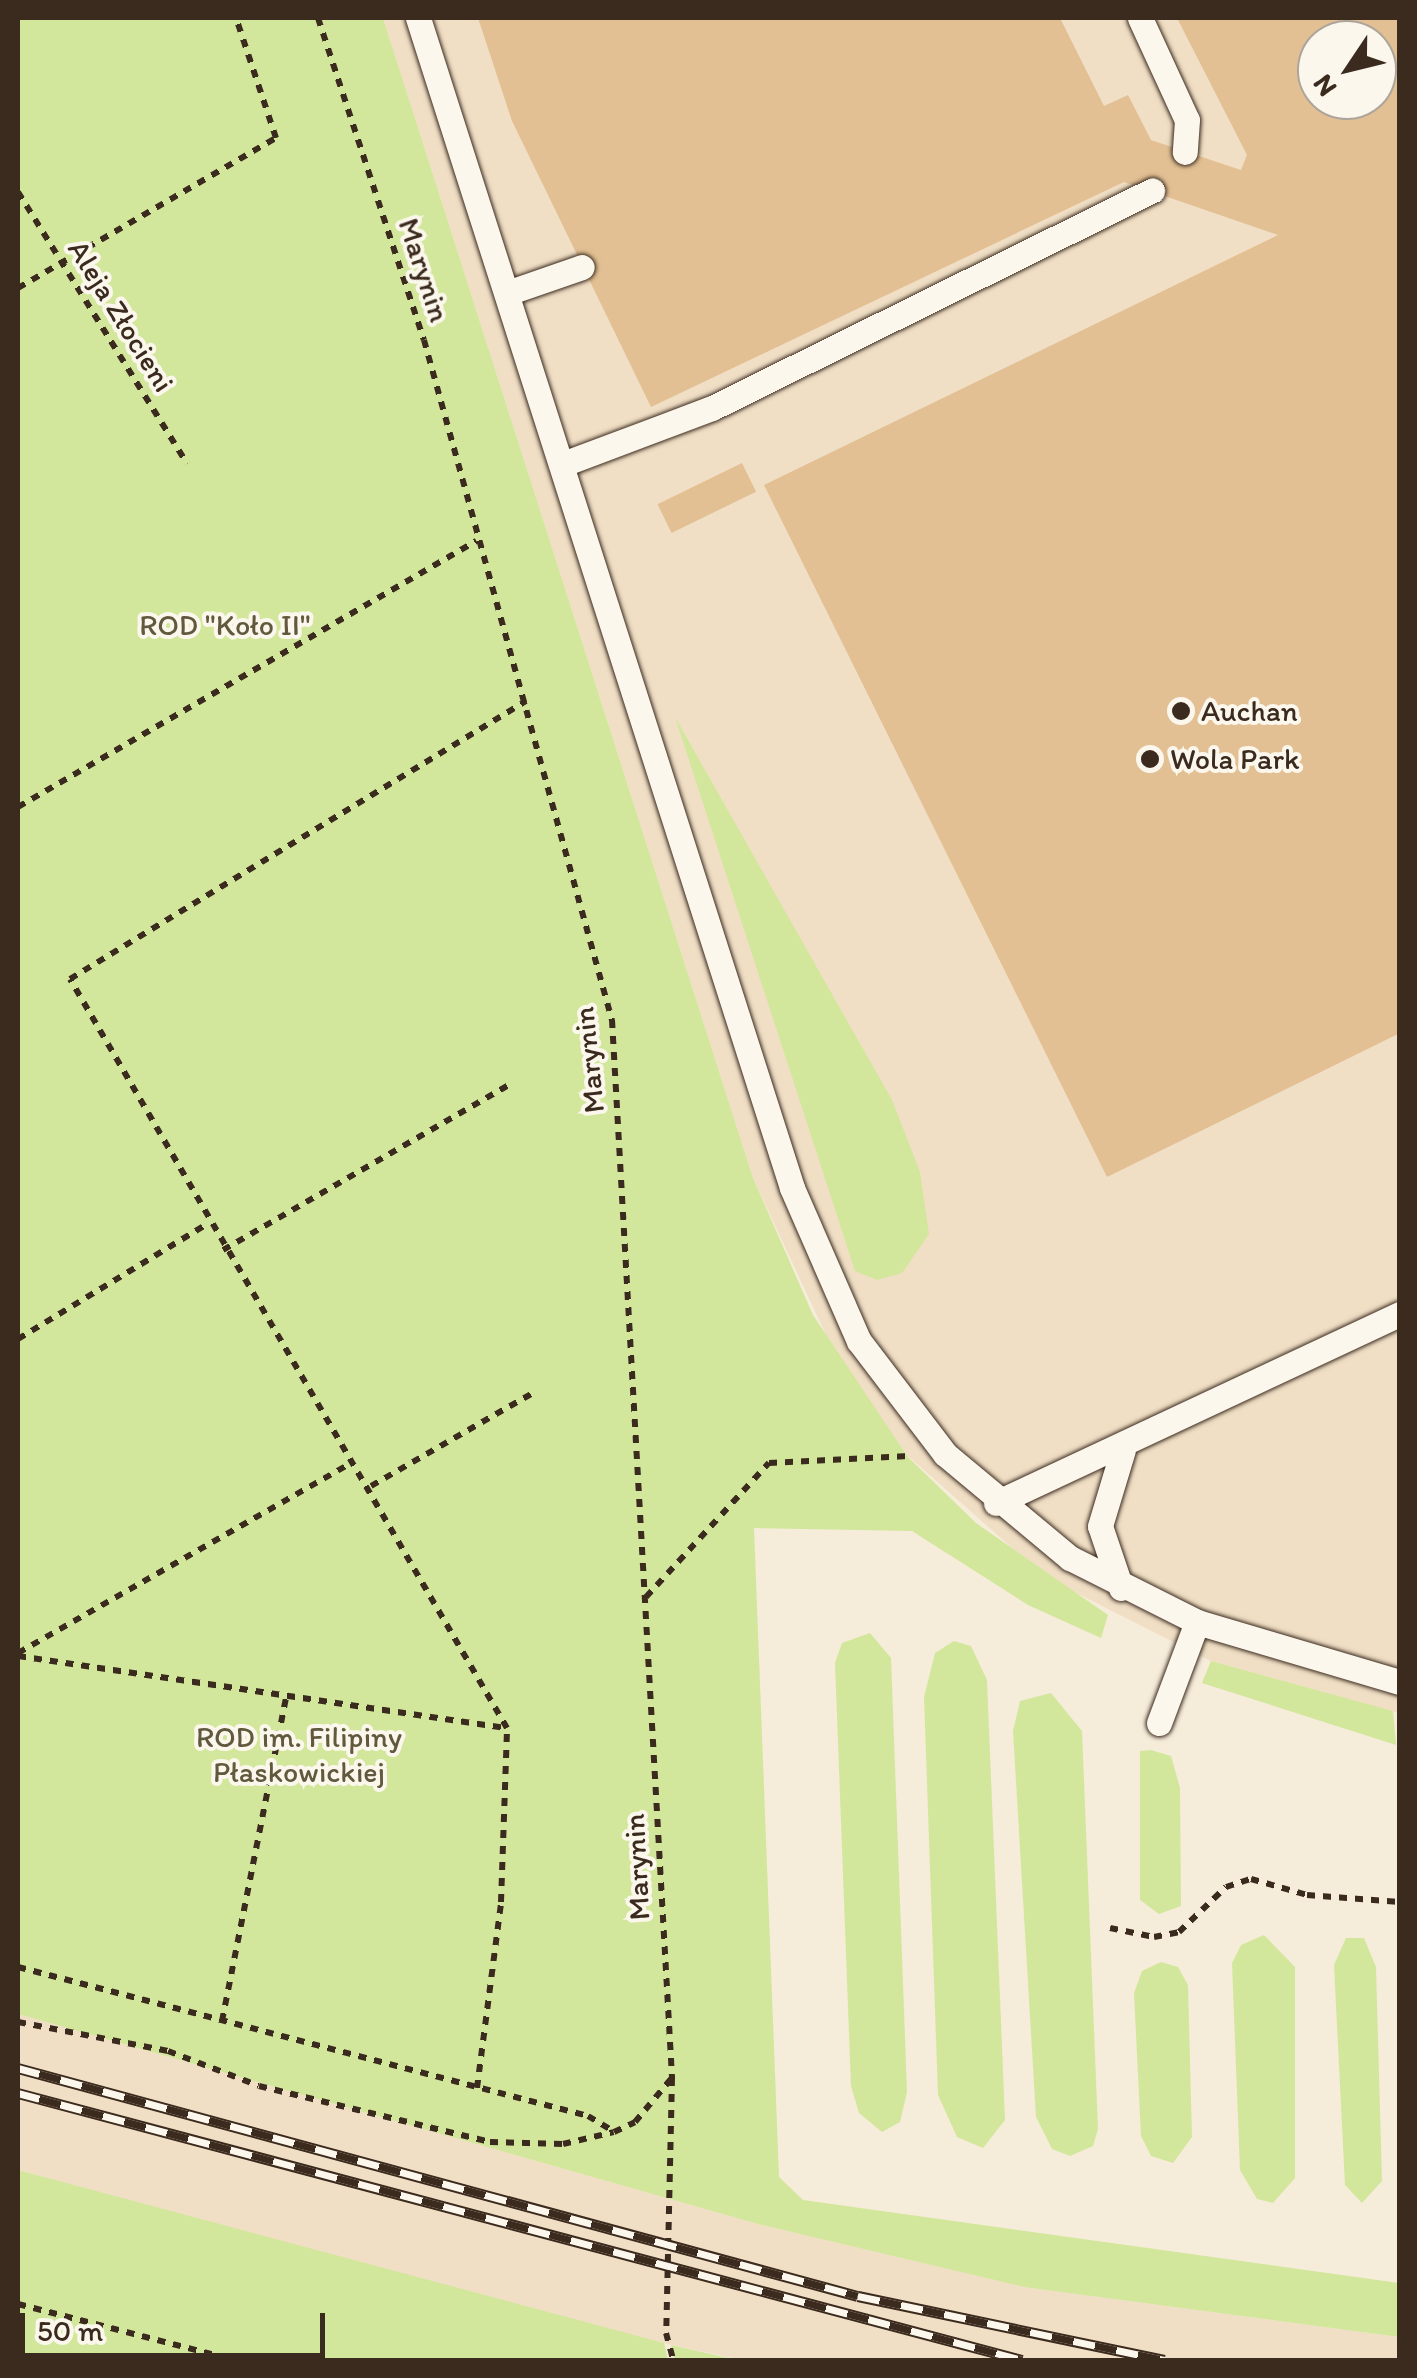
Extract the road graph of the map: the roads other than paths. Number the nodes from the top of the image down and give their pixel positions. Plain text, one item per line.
1 (418, 18) edge
2 (1140, 18) edge
3 (1186, 152) dead end
4 (1152, 191) dead end
5 (582, 267) dead end
6 (507, 292) junction
7 (563, 464) junction
8 (1400, 1314) edge
9 (1123, 1450) junction
10 (996, 1503) junction
11 (1121, 1588) junction
12 (1197, 1622) junction
13 (1400, 1682) edge
14 (1159, 1724) dead end

1 - 6 lane
2 - 3 lane
4 - 7 lane
5 - 6 lane
6 - 7 lane
7 - 10 lane
8 - 9 lane
9 - 10 lane
9 - 11 lane
10 - 11 lane
11 - 12 lane
12 - 13 lane
12 - 14 lane

